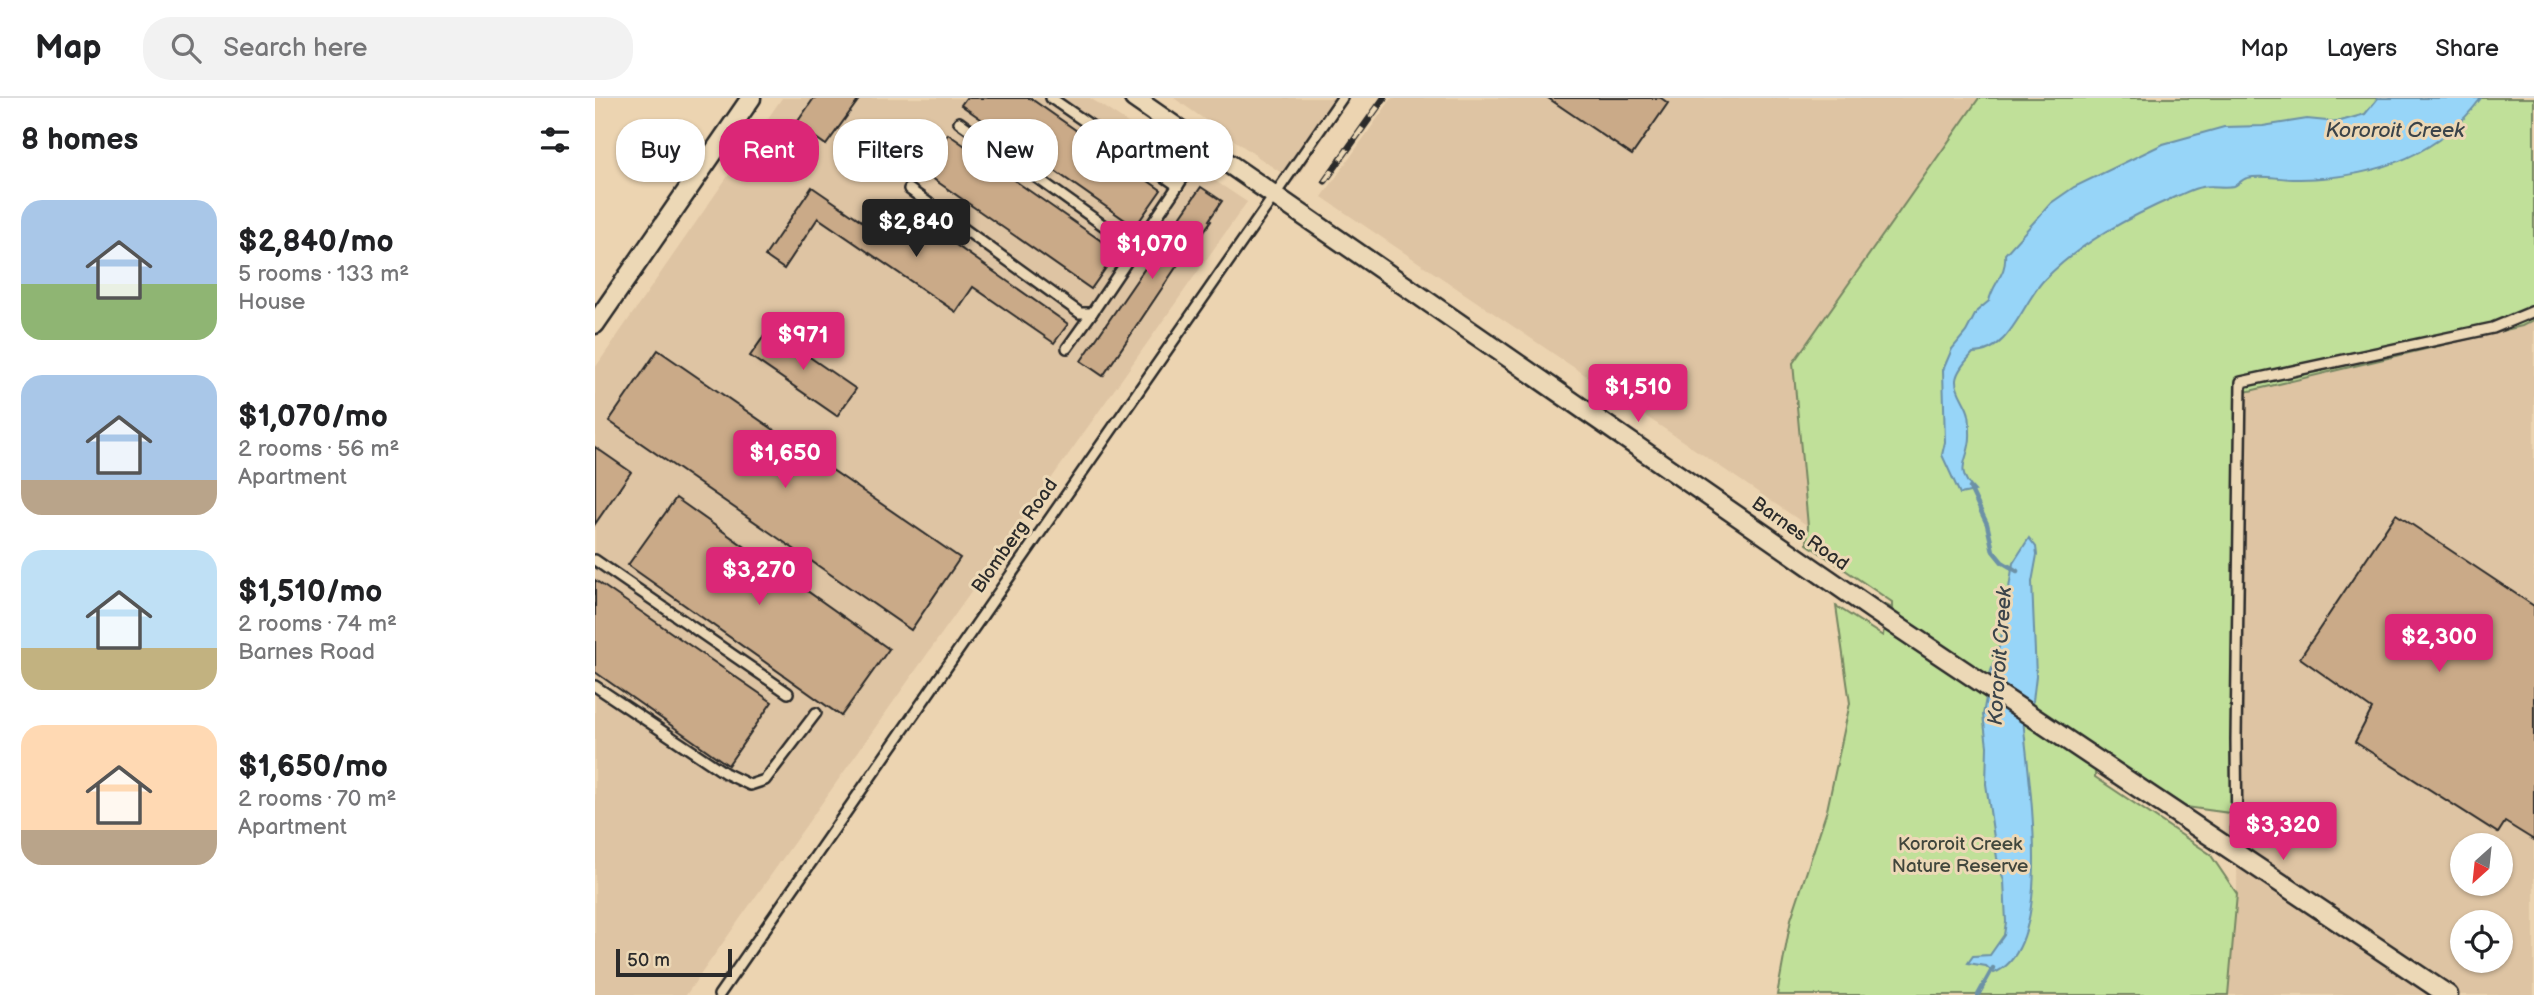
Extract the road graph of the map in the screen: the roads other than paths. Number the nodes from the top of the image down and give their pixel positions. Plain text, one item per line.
1 (751, 98) edge
2 (1051, 98) edge
3 (1134, 98) edge
4 (1342, 98) edge
5 (1164, 119) edge
6 (959, 122) dead end
7 (1233, 167) edge
8 (1181, 182) edge
9 (1178, 186) junction
10 (909, 189) dead end
11 (1273, 195) junction
12 (1135, 248) junction
13 (2534, 310) edge
14 (1092, 313) junction
15 (595, 324) edge
16 (1067, 348) dead end
17 (595, 560) edge
18 (595, 686) edge
19 (788, 693) dead end
20 (816, 713) dead end
21 (2237, 854) junction
22 (719, 995) edge
23 (2448, 995) edge

1 - 15 street
2 - 9 lane
3 - 5 street, Barnes Road
4 - 11 lane, Blomberg Road
6 - 12 lane
7 - 11 street, Barnes Road
8 - 9 lane
9 - 12 lane
10 - 14 lane
11 - 21 street, Barnes Road
11 - 22 lane, Blomberg Road
12 - 14 lane
13 - 21 lane
14 - 16 lane
17 - 19 lane
18 - 20 lane
21 - 23 street, Barnes Road

